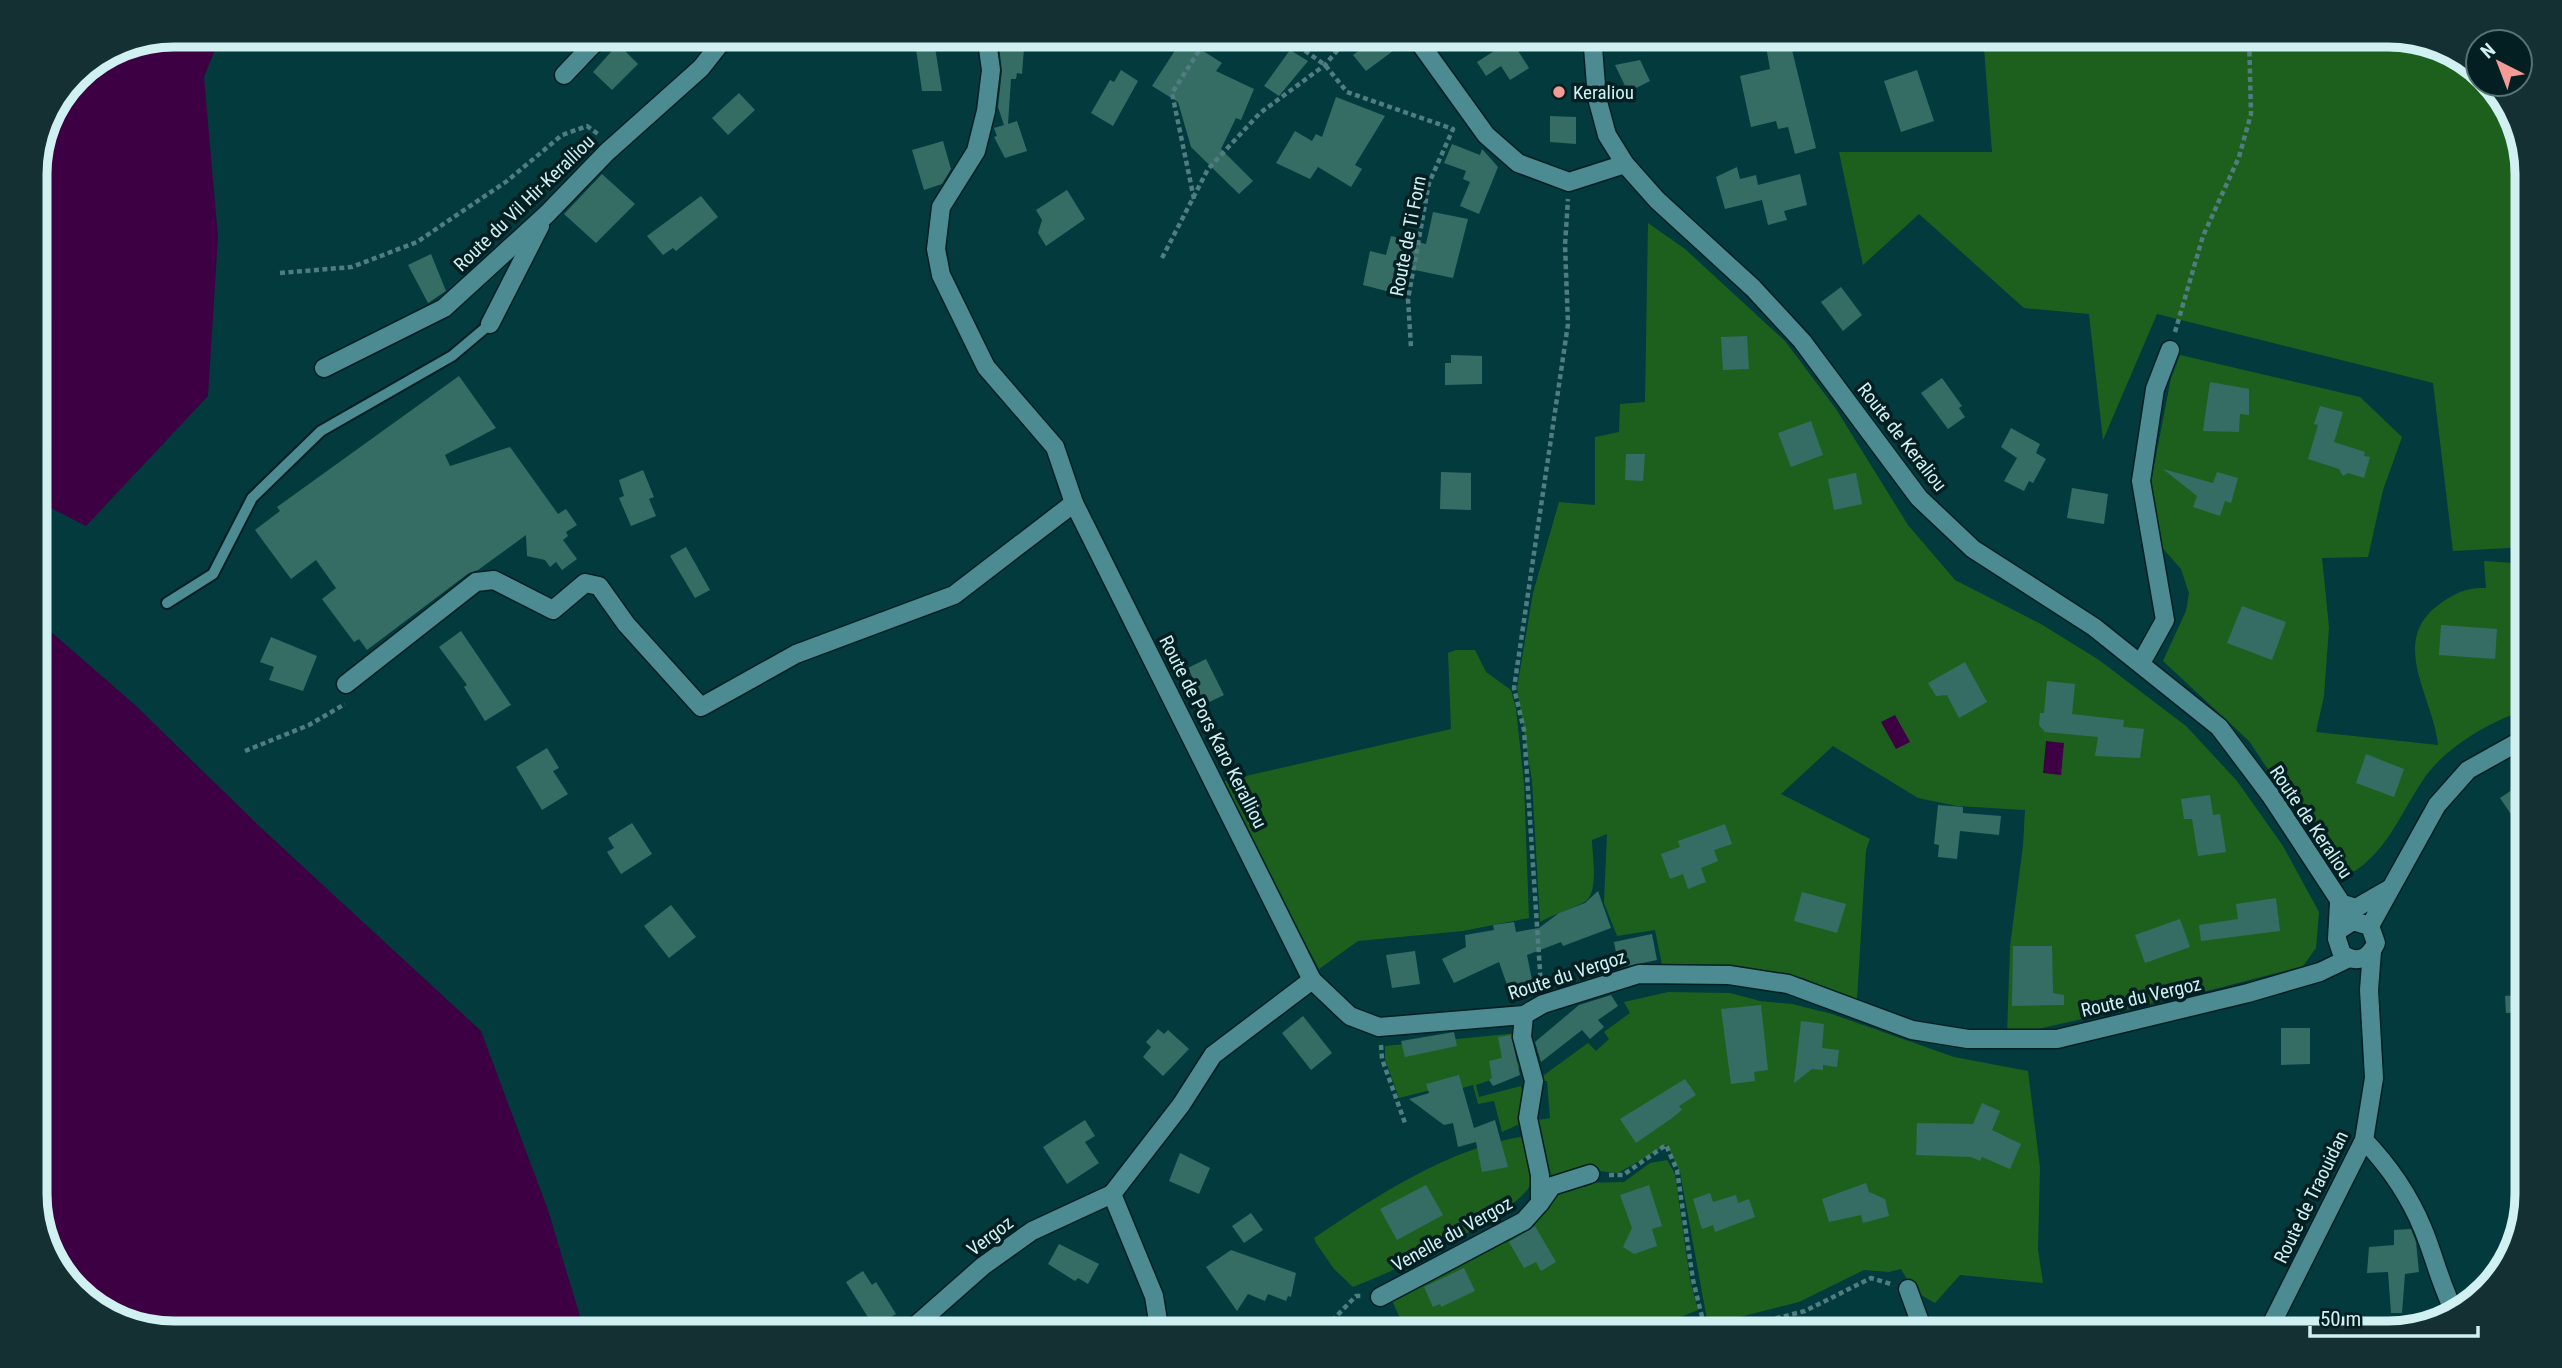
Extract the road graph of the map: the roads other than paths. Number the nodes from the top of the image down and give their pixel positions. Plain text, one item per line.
1 (1423, 47) edge
2 (1593, 47) edge
3 (591, 48) edge
4 (717, 48) edge
5 (988, 48) edge
6 (564, 75) dead end
7 (1625, 164) junction
8 (547, 214) junction
9 (490, 324) joint
10 (2170, 350) road end
11 (324, 368) dead end
12 (1074, 503) junction
13 (167, 603) dead end
14 (2141, 663) junction
15 (346, 684) dead end
16 (2515, 744) edge
17 (2389, 890) junction
18 (2339, 903) junction
19 (2351, 940) junction
20 (2372, 951) junction
21 (1312, 980) junction
22 (2369, 990) junction
23 (1524, 1015) junction
24 (2364, 1140) junction
25 (1590, 1174) road end
26 (1112, 1194) junction
27 (1540, 1203) junction
28 (1908, 1289) road end
29 (1380, 1297) road end
30 (2450, 1304) edge
31 (920, 1321) edge
32 (1158, 1321) edge
33 (1920, 1321) edge
34 (2273, 1321) edge

1 - 7 street
2 - 7 street, Route de Keraliou
3 - 6 street
4 - 8 street, Route du Vil Hir-Keralliou
5 - 12 street, Route de Pors Karo Keralliou
7 - 14 street, Route de Keraliou
8 - 9 street
8 - 11 street, Route du Vil Hir-Keralliou
9 - 13 lane
10 - 14 street
12 - 15 street
12 - 21 street, Route de Pors Karo Keralliou
14 - 18 street, Route de Keraliou
16 - 17 street, Route du Vergoz
17 - 18 street
17 - 19 street, Route du Vergoz
18 - 19 street, Route de Keraliou
19 - 20 street
19 - 20 street, Route de Keraliou
19 - 22 street, Route de Traouidan
19 - 23 street, Route du Vergoz
20 - 22 street, Route de Traouidan
21 - 23 street, Route du Vergoz
21 - 26 street
22 - 24 street, Route de Traouidan
23 - 27 street, Venelle du Vergoz
24 - 30 street
24 - 34 street, Route de Traouidan
25 - 27 street, Venelle du Vergoz
26 - 31 street, Vergoz
26 - 32 street
27 - 29 street, Venelle du Vergoz
28 - 33 street

